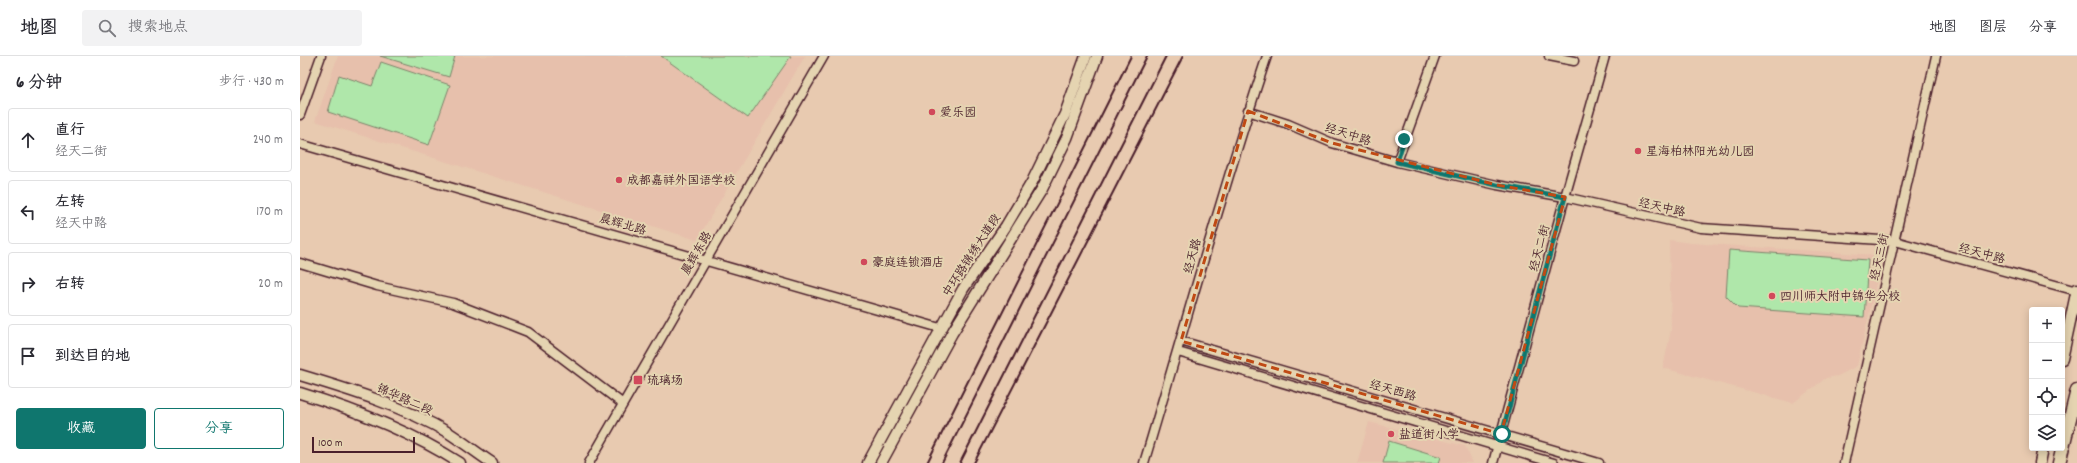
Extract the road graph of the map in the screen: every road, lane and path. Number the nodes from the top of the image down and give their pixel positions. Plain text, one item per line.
1 (321, 56) edge
2 (824, 56) edge
3 (1086, 56) edge
4 (1097, 56) edge
5 (1267, 56) edge
6 (1435, 56) edge
7 (1549, 56) edge
8 (1605, 56) edge
9 (1936, 56) edge
10 (1574, 61) dead end
11 (1248, 111) junction
12 (300, 115) edge
13 (300, 144) edge
14 (1397, 162) junction
15 (1565, 197) junction
16 (1895, 241) junction
17 (706, 260) junction
18 (300, 263) edge
19 (2077, 290) edge
20 (940, 328) junction
21 (1180, 341) junction
22 (2065, 345) edge
23 (1178, 352) junction
24 (300, 375) edge
25 (2077, 390) edge
26 (300, 394) edge
27 (623, 404) junction
28 (1502, 434) junction
29 (1498, 446) junction
30 (2042, 451) edge
31 (460, 463) edge
32 (492, 463) edge
33 (589, 463) edge
34 (868, 463) edge
35 (881, 463) edge
36 (1144, 463) edge
37 (1493, 463) edge
38 (1554, 463) edge
39 (1599, 463) edge
40 (1844, 463) edge
41 (2040, 463) edge
42 (2059, 463) edge

1 - 12 street
2 - 17 street, 晨辉东路
3 - 20 main road, 中环路锦绣大道段
4 - 35 main road, 中环路锦绣大道段
5 - 11 street, 经天路
6 - 14 street
7 - 10 street
8 - 15 street, 经天二街
9 - 16 street, 经天三街
11 - 14 street, 经天中路
11 - 21 street, 经天路
13 - 17 street, 晨辉北路
14 - 15 street, 经天中路
15 - 16 street, 经天中路
15 - 28 street, 经天二街
16 - 19 street, 经天中路
16 - 40 street, 经天三街
17 - 20 street, 晨辉北路
17 - 27 street, 晨辉东路
18 - 27 street
19 - 22 main road
20 - 34 main road, 中环路锦绣大道段
21 - 23 street, 经天路
21 - 28 street, 经天西路
23 - 29 street, 经天西路
23 - 36 street, 经天路
24 - 32 main road, 锦华路二段
25 - 42 highway
26 - 31 main road
27 - 33 street, 晨辉东路
28 - 29 street, 经天二街
28 - 39 street, 经天西路
29 - 37 street, 经天二街
29 - 38 street, 经天西路
30 - 41 main road

